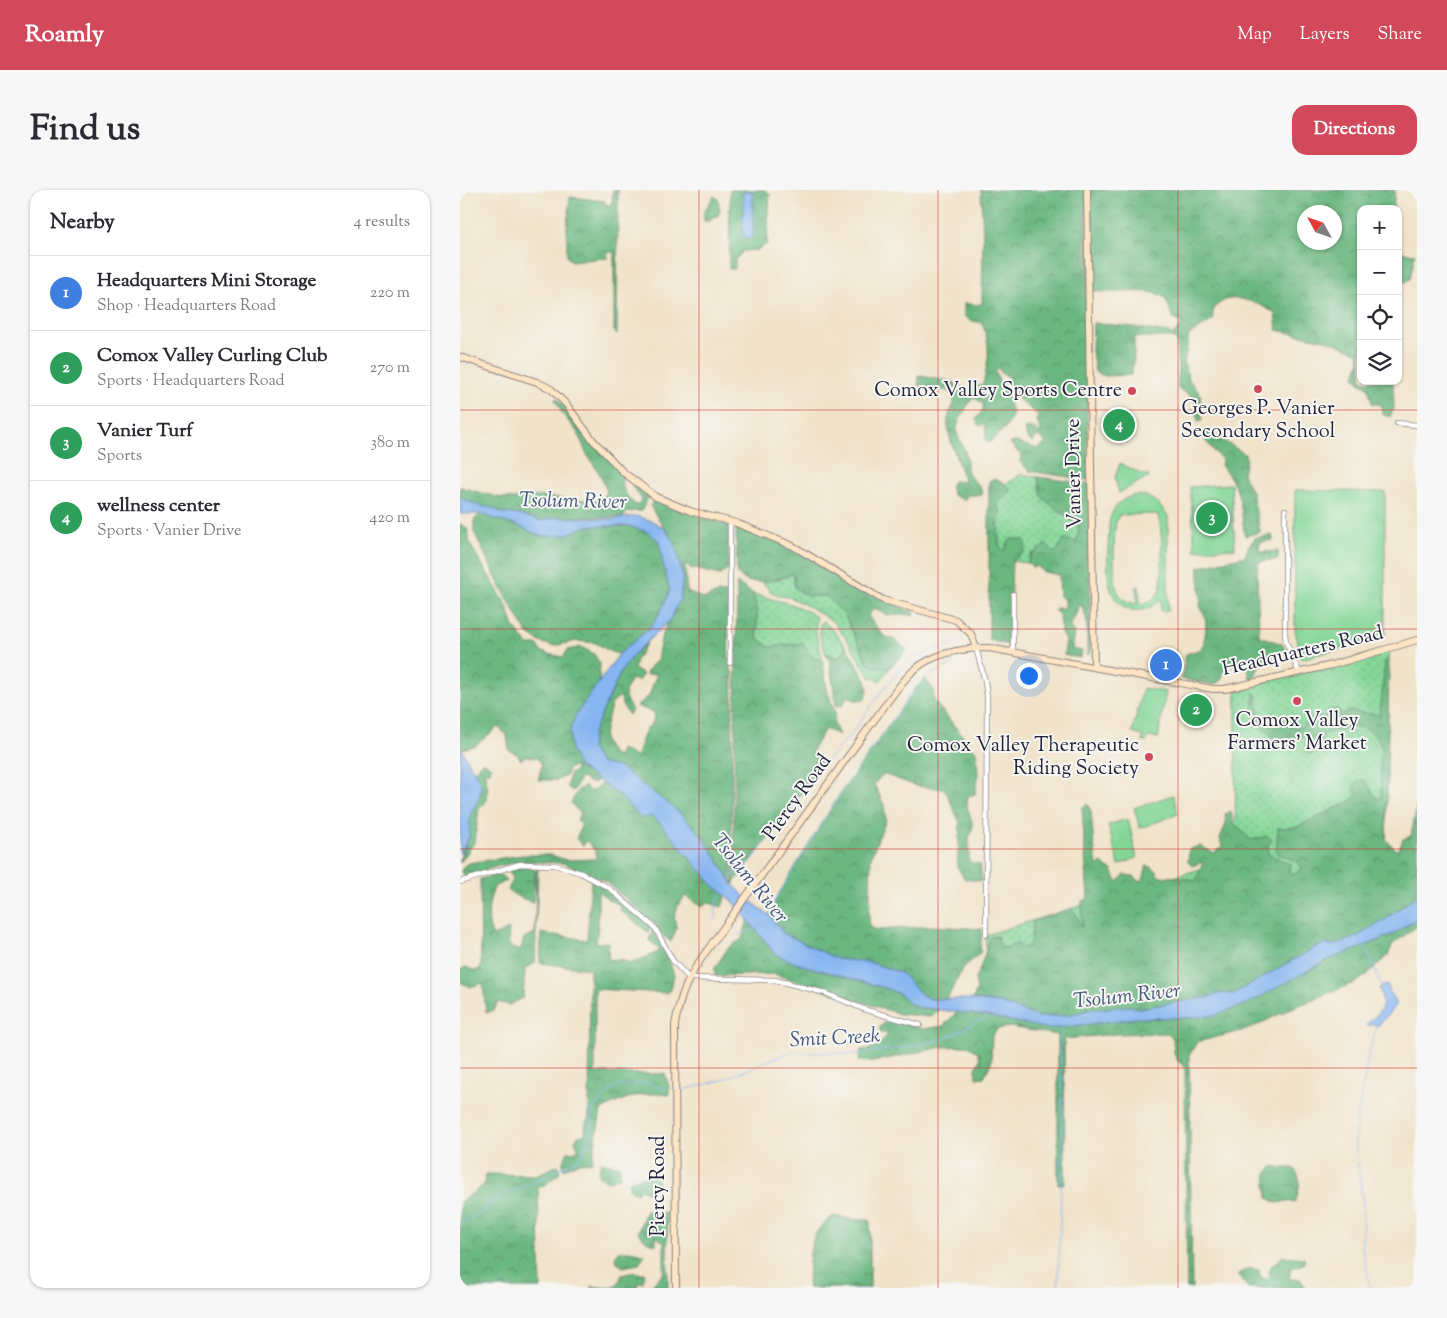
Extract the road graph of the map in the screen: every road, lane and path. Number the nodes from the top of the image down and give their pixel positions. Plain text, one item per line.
1 (1087, 190) edge
2 (460, 357) edge
3 (1397, 423) dead end
4 (1417, 425) edge
5 (1285, 510) dead end
6 (730, 523) junction
7 (1013, 594) dead end
8 (1417, 640) edge
9 (976, 648) junction
10 (989, 648) joint
11 (1013, 652) junction
12 (730, 663) dead end
13 (1094, 666) junction
14 (1299, 672) junction
15 (460, 882) edge
16 (986, 935) dead end
17 (688, 978) junction
18 (920, 1025) dead end
19 (676, 1288) edge

1 - 13 main road, Vanier Drive
2 - 6 main road
3 - 4 street
5 - 14 street
6 - 9 main road
6 - 12 street
7 - 11 street
8 - 14 main road, Headquarters Road
9 - 10 main road, Piercy Road
9 - 16 street
9 - 17 main road, Piercy Road
10 - 11 main road, Headquarters Road
11 - 13 main road, Headquarters Road
13 - 14 main road, Headquarters Road
15 - 17 street
17 - 18 street
17 - 19 main road, Piercy Road

